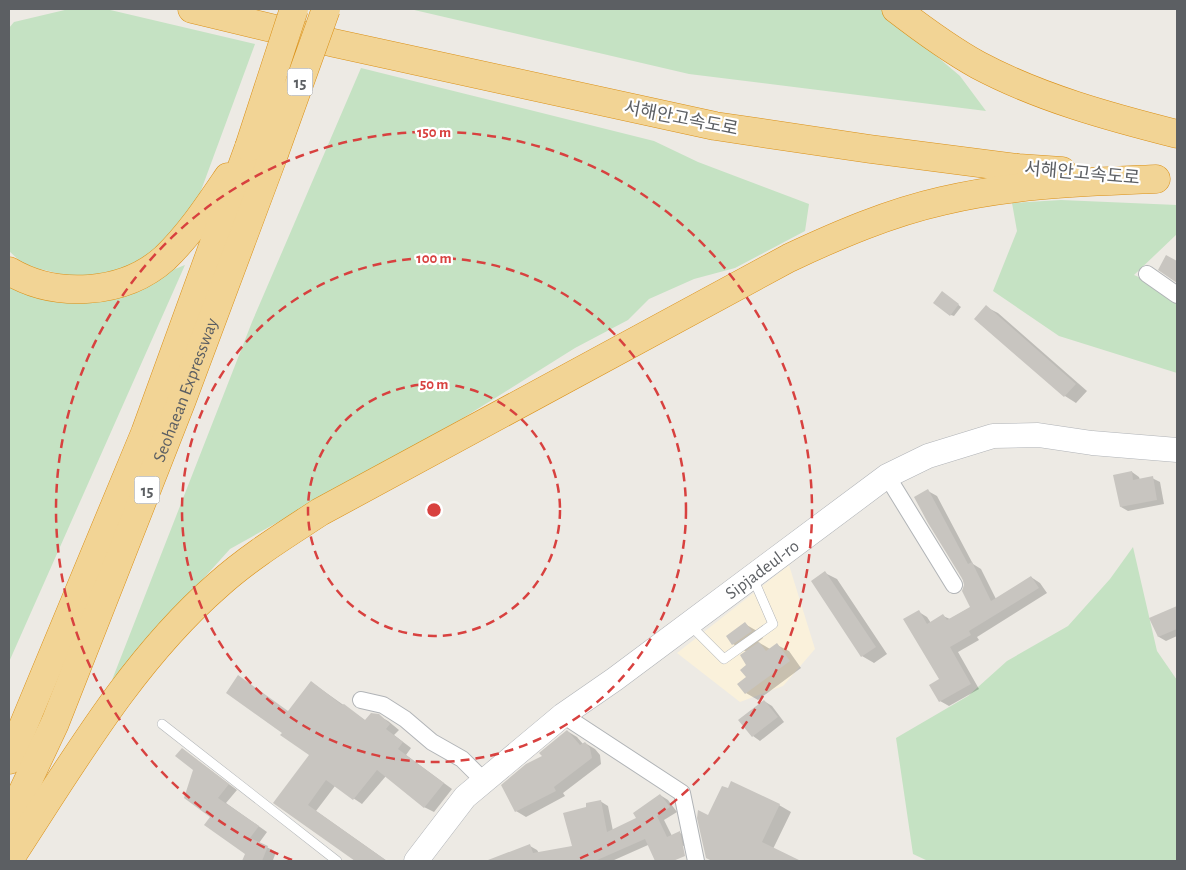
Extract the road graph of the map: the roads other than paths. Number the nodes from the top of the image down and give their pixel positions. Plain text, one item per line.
1 (192, 9) edge
2 (294, 9) edge
3 (326, 9) edge
4 (896, 9) edge
5 (1177, 134) edge
6 (262, 151) junction
7 (1167, 179) edge
8 (9, 271) edge
9 (1147, 274) dead end
10 (1177, 295) edge
11 (1177, 450) edge
12 (887, 476) junction
13 (753, 577) junction
14 (954, 585) dead end
15 (689, 624) junction
16 (361, 700) dead end
17 (563, 715) junction
18 (162, 724) dead end
19 (9, 760) edge
20 (483, 780) junction
21 (9, 821) edge
22 (9, 860) edge
23 (336, 861) edge
24 (416, 861) edge
25 (696, 861) edge

1 - 7 highway, 서해안고속도로
2 - 6 highway, Seohaean Expressway / 15, bridge
3 - 6 highway, Seohaean Expressway / 15, bridge
4 - 5 highway
6 - 8 highway
6 - 19 highway, Seohaean Expressway / 15
6 - 21 highway, Seohaean Expressway / 15
7 - 22 highway
9 - 10 street
11 - 12 main road, Sipjadeul-ro
12 - 13 main road, Sipjadeul-ro
12 - 14 street
13 - 15 main road, Sipjadeul-ro
13 - 15 lane
15 - 17 main road, Sipjadeul-ro
16 - 20 street
17 - 20 main road, Sipjadeul-ro
17 - 25 street
18 - 23 lane
20 - 24 main road, Sipjadeul-ro

